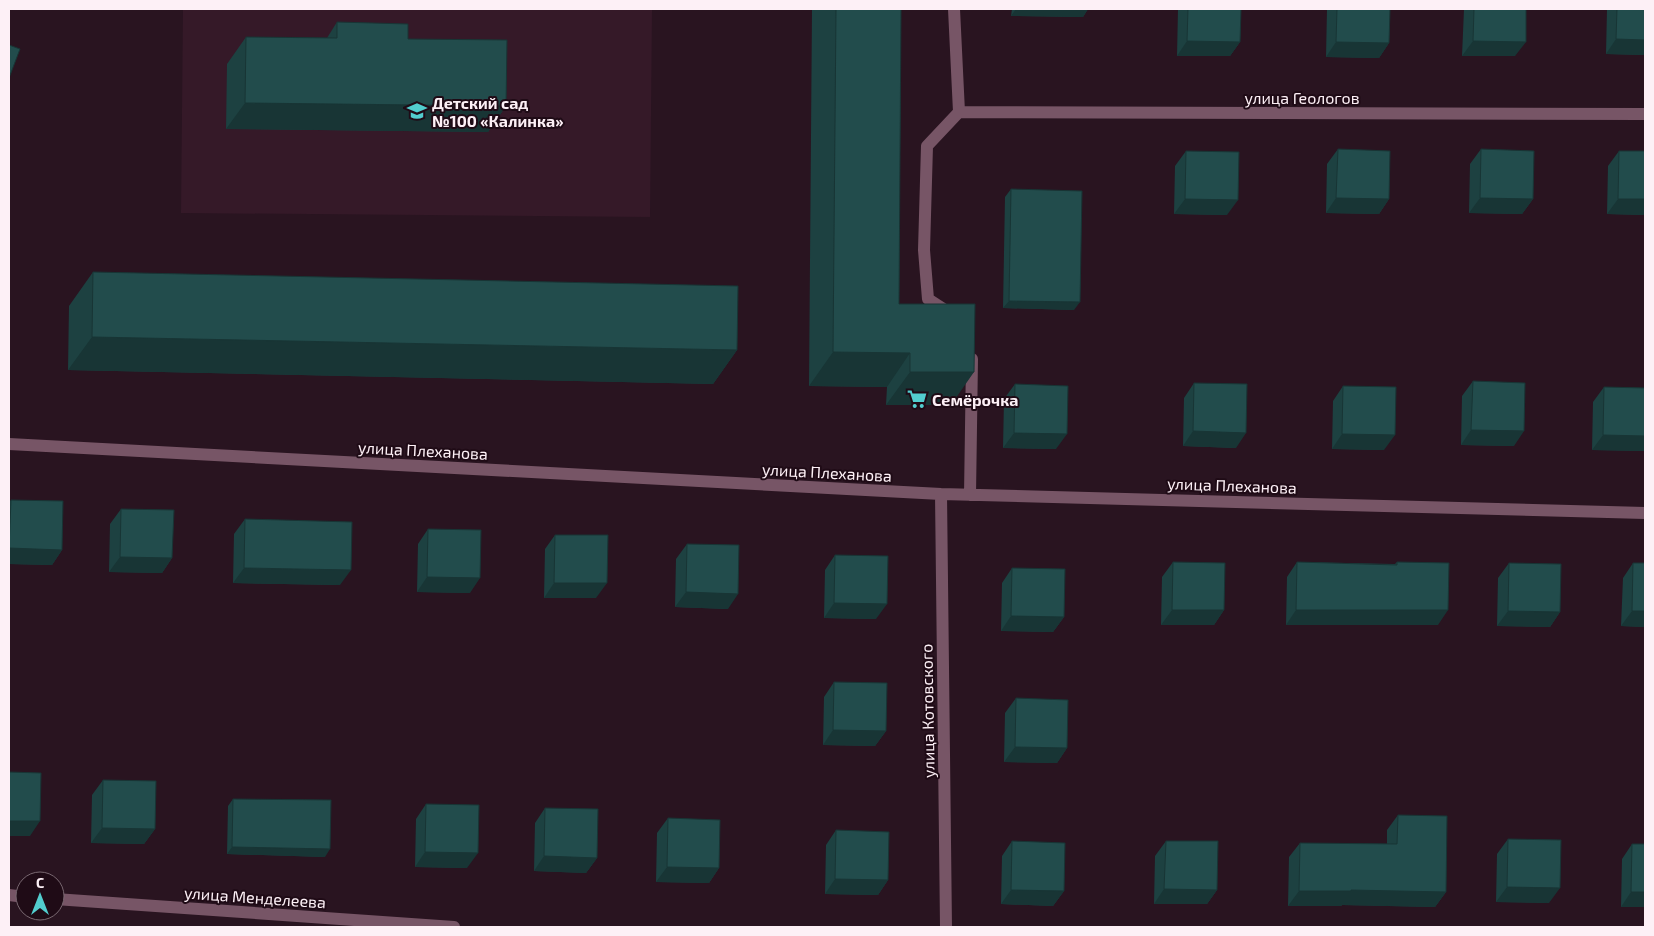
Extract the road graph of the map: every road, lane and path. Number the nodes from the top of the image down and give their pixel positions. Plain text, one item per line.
1 (954, 9) edge
2 (959, 112) junction
3 (1645, 114) edge
4 (957, 318) edge
5 (972, 348) edge
6 (9, 444) edge
7 (941, 494) junction
8 (970, 495) junction
9 (1645, 513) edge
10 (65, 900) edge
11 (454, 927) edge
12 (946, 927) edge

1 - 2 street
2 - 3 street, улица Геологов
2 - 4 street
5 - 8 street
6 - 7 street, улица Плеханова
7 - 8 street, улица Плеханова
7 - 12 street, улица Котовского
8 - 9 street, улица Плеханова
10 - 11 street, улица Менделеева

